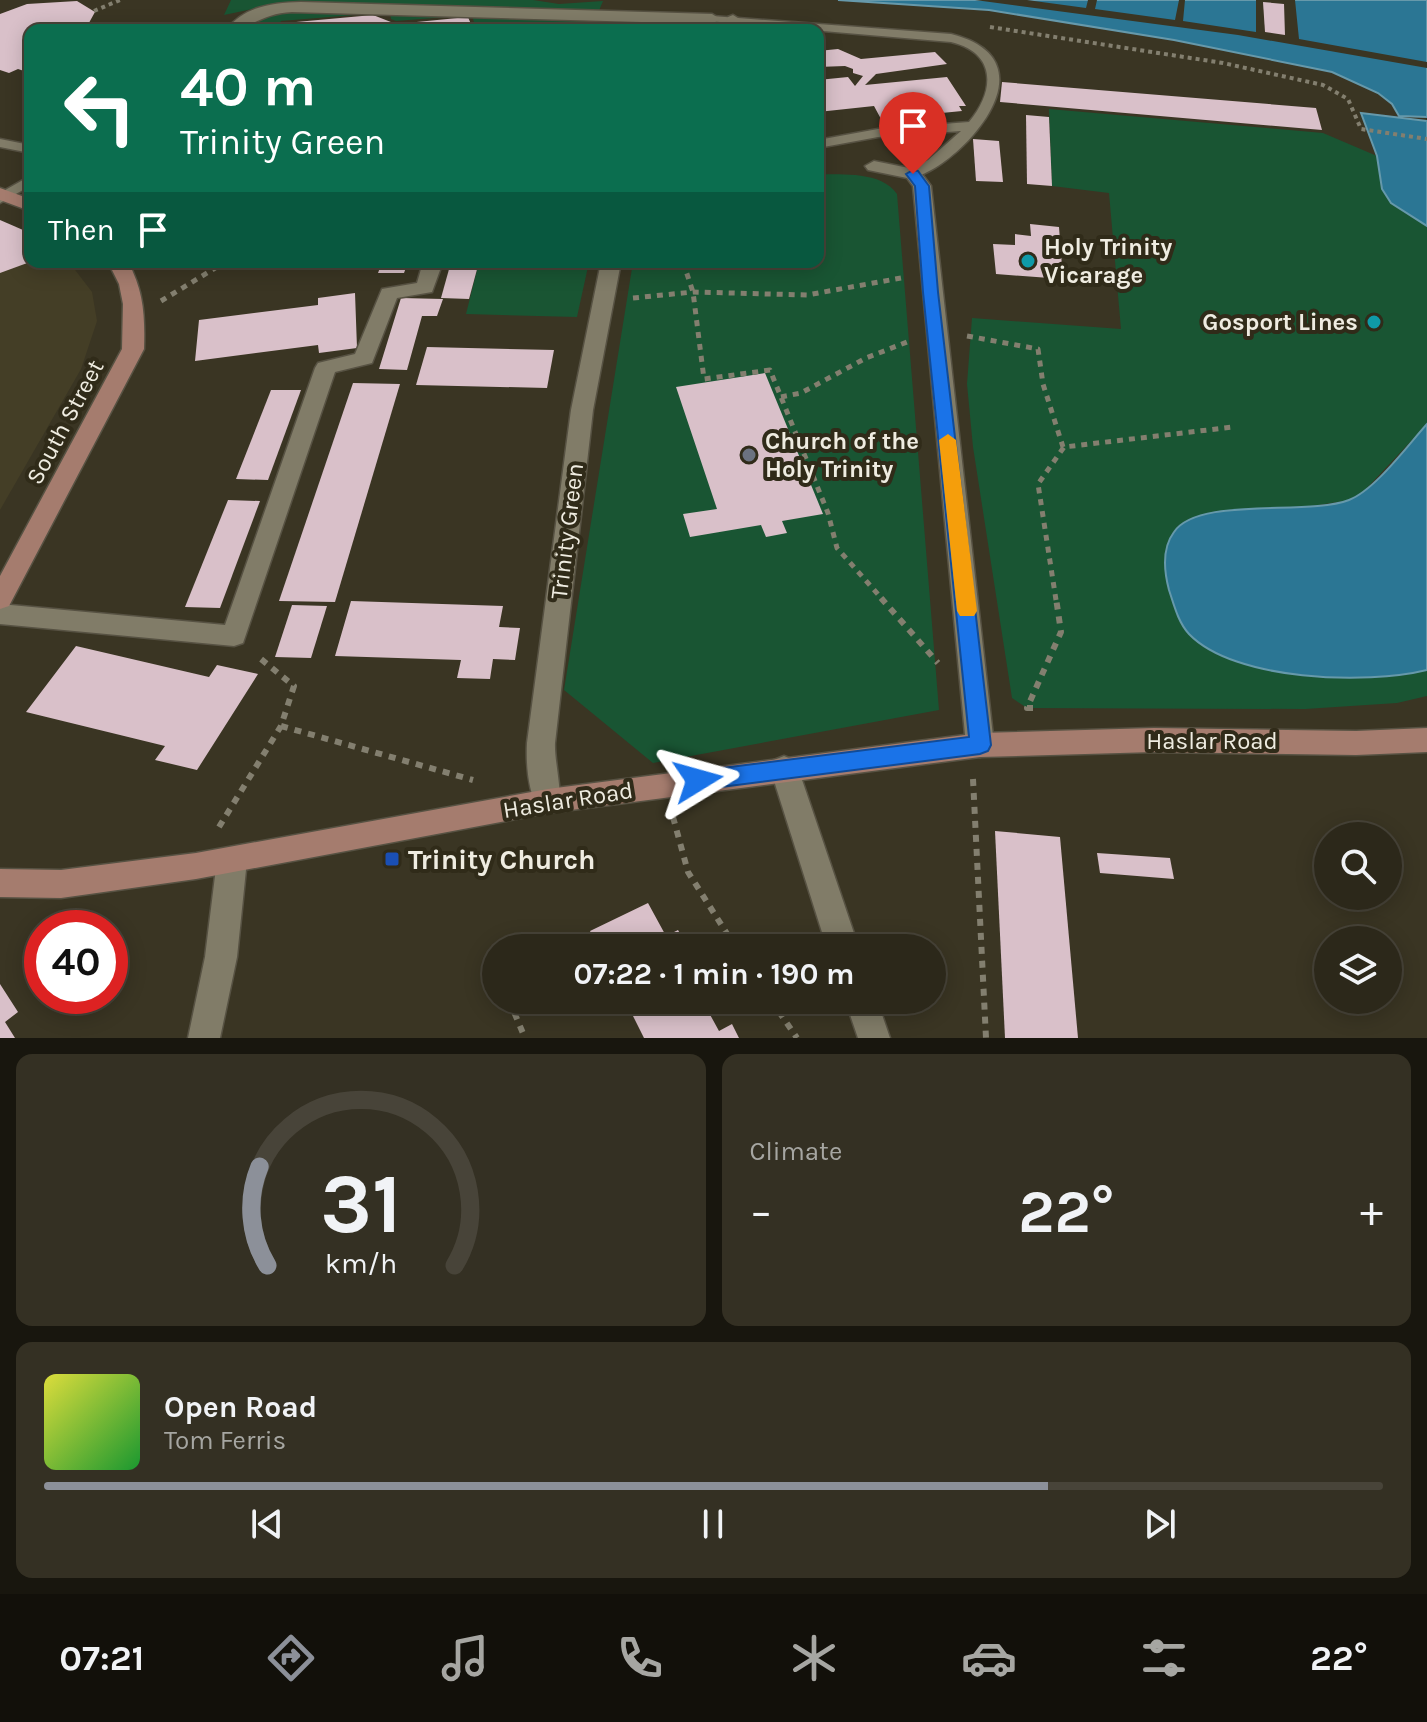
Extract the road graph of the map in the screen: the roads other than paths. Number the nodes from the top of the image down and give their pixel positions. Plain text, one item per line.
1 (712, 19) joint
2 (240, 24) edge
3 (729, 24) edge
4 (824, 32) edge
5 (969, 126) junction
6 (0, 143) edge
7 (824, 143) edge
8 (24, 148) edge
9 (874, 166) dead end
10 (913, 174) junction
11 (24, 183) edge
12 (2, 196) edge
13 (24, 203) edge
14 (122, 268) edge
15 (431, 268) edge
16 (610, 268) edge
17 (0, 599) edge
18 (0, 614) edge
19 (1427, 740) edge
20 (976, 745) junction
21 (784, 768) junction
22 (548, 801) junction
23 (232, 860) junction
24 (0, 883) edge
25 (838, 934) edge
26 (866, 1014) edge
27 (204, 1038) edge
28 (874, 1038) edge

1 - 2 street
1 - 3 lane
4 - 5 lane
5 - 7 lane
5 - 10 lane
6 - 8 lane
9 - 10 street
10 - 20 street
11 - 12 lane
12 - 13 street
14 - 17 street, South Street
15 - 18 street
16 - 22 street, Trinity Green
19 - 20 street, Haslar Road
20 - 21 street, Haslar Road
21 - 22 street, Haslar Road
21 - 25 street
22 - 23 street, Haslar Road
23 - 24 street, Haslar Road
23 - 27 street
26 - 28 street

